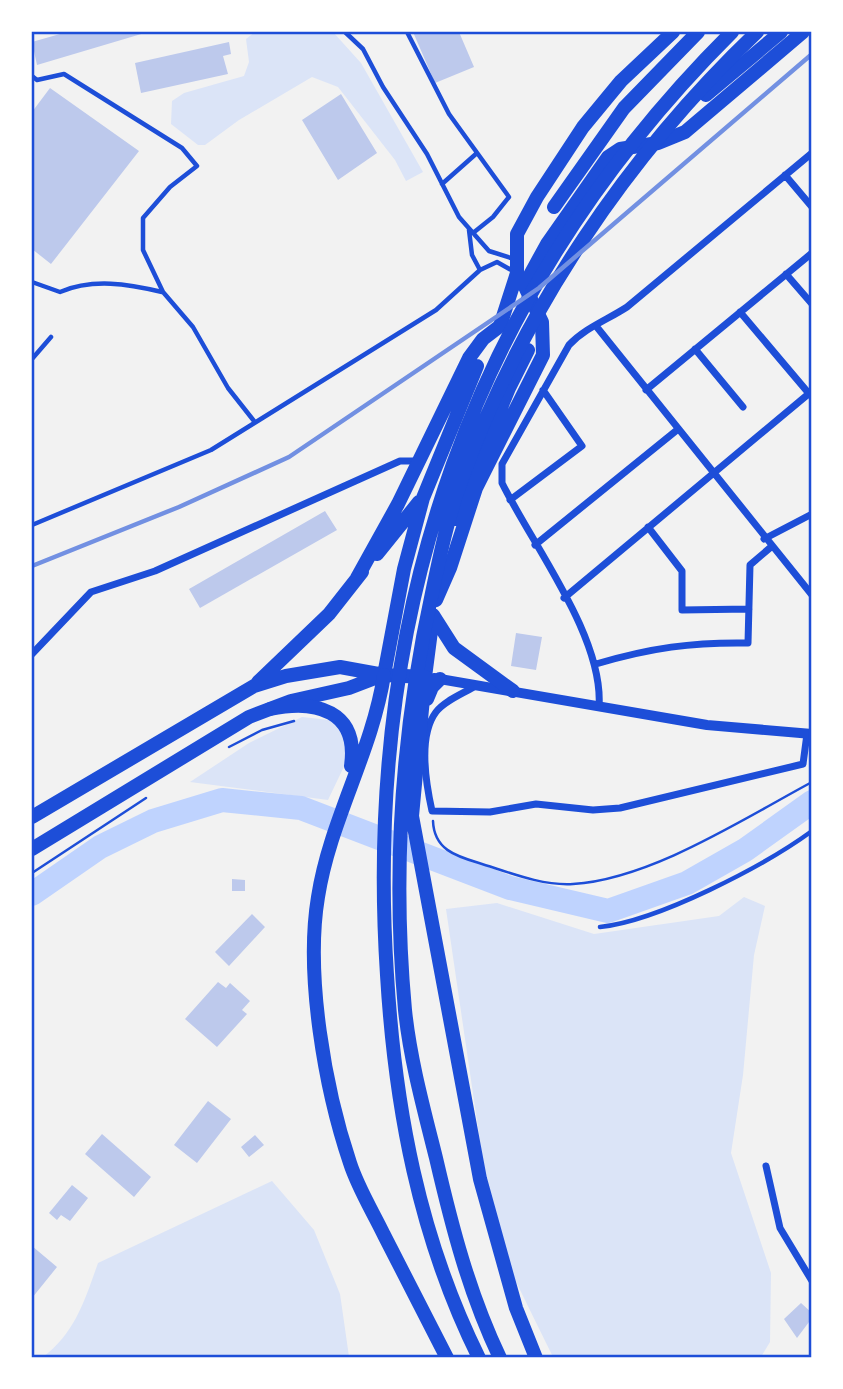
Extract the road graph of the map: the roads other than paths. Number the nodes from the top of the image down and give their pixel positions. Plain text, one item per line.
1 (345, 32) edge
2 (407, 32) edge
3 (673, 32) edge
4 (698, 32) edge
5 (732, 32) edge
6 (757, 32) edge
7 (781, 32) edge
8 (803, 32) edge
9 (32, 76) edge
10 (706, 95) dead end
11 (477, 153) junction
12 (811, 153) edge
13 (785, 176) junction
14 (442, 184) junction
15 (554, 206) dead end
16 (811, 207) edge
17 (468, 227) junction
18 (473, 233) junction
19 (811, 253) edge
20 (516, 266) junction
21 (480, 270) junction
22 (786, 274) junction
23 (32, 282) edge
24 (524, 286) junction
25 (163, 292) junction
26 (811, 304) edge
27 (740, 312) junction
28 (500, 326) junction
29 (596, 326) junction
30 (51, 337) dead end
31 (543, 340) junction
32 (695, 349) junction
33 (528, 350) dead end
34 (32, 359) edge
35 (477, 366) dead end
36 (543, 390) junction
37 (646, 390) junction
38 (811, 394) edge
39 (743, 407) dead end
40 (254, 421) junction
41 (677, 430) junction
42 (419, 461) junction
43 (712, 474) junction
44 (422, 498) junction
45 (510, 500) junction
46 (811, 514) edge
47 (32, 525) edge
48 (648, 527) junction
49 (764, 539) junction
50 (535, 545) junction
51 (771, 547) junction
52 (357, 578) junction
53 (435, 595) junction
54 (811, 595) edge
55 (564, 597) junction
56 (749, 609) junction
57 (433, 615) junction
58 (33, 650) edge
59 (596, 664) junction
60 (384, 675) junction
61 (425, 677) junction
62 (440, 679) junction
63 (477, 684) junction
64 (254, 686) junction
65 (513, 691) junction
66 (599, 707) junction
67 (270, 709) junction
68 (422, 724) junction
69 (809, 734) edge
70 (347, 793) junction
71 (32, 817) edge
72 (811, 831) edge
73 (32, 849) edge
74 (600, 927) dead end
75 (766, 1166) dead end
76 (811, 1281) edge
77 (447, 1357) edge
78 (479, 1357) edge
79 (500, 1357) edge
80 (536, 1357) edge

1 - 14 lane
2 - 11 lane
3 - 20 main road
4 - 15 main road
5 - 78 main road
6 - 79 main road
7 - 10 main road
8 - 24 main road
9 - 25 lane
11 - 14 lane
11 - 18 lane
12 - 13 street
13 - 16 street
13 - 29 street
14 - 17 lane
17 - 18 lane
17 - 21 lane
18 - 20 lane
19 - 22 street
20 - 21 lane
20 - 24 main road
20 - 28 main road
21 - 40 lane
22 - 26 street
22 - 27 street
23 - 25 lane
24 - 31 main road
25 - 40 lane
27 - 32 street
27 - 38 street
28 - 31 main road
28 - 42 main road
29 - 36 street
29 - 37 street
30 - 34 lane
31 - 53 main road
32 - 37 street
32 - 39 street
33 - 53 main road
35 - 44 main road
36 - 45 street
36 - 45 street
37 - 41 street
38 - 43 street
40 - 47 lane
41 - 43 street
41 - 50 street
42 - 52 main road
42 - 58 street
43 - 48 street
43 - 49 street
44 - 52 main road
44 - 60 main road
45 - 50 street
46 - 49 street
48 - 55 street
48 - 56 street
49 - 51 street
50 - 55 street
51 - 54 street
51 - 56 street
52 - 64 main road
53 - 57 main road
55 - 59 street
56 - 59 street
57 - 61 main road
57 - 65 main road
59 - 66 street
60 - 61 main road
60 - 64 main road
60 - 67 main road
60 - 70 main road
61 - 62 street
61 - 68 main road
62 - 63 street
62 - 68 main road
63 - 65 street
63 - 69 street
64 - 71 main road
65 - 66 street
66 - 69 street
67 - 70 main road
67 - 73 main road
68 - 80 main road
70 - 77 main road
72 - 74 lane
75 - 76 street

